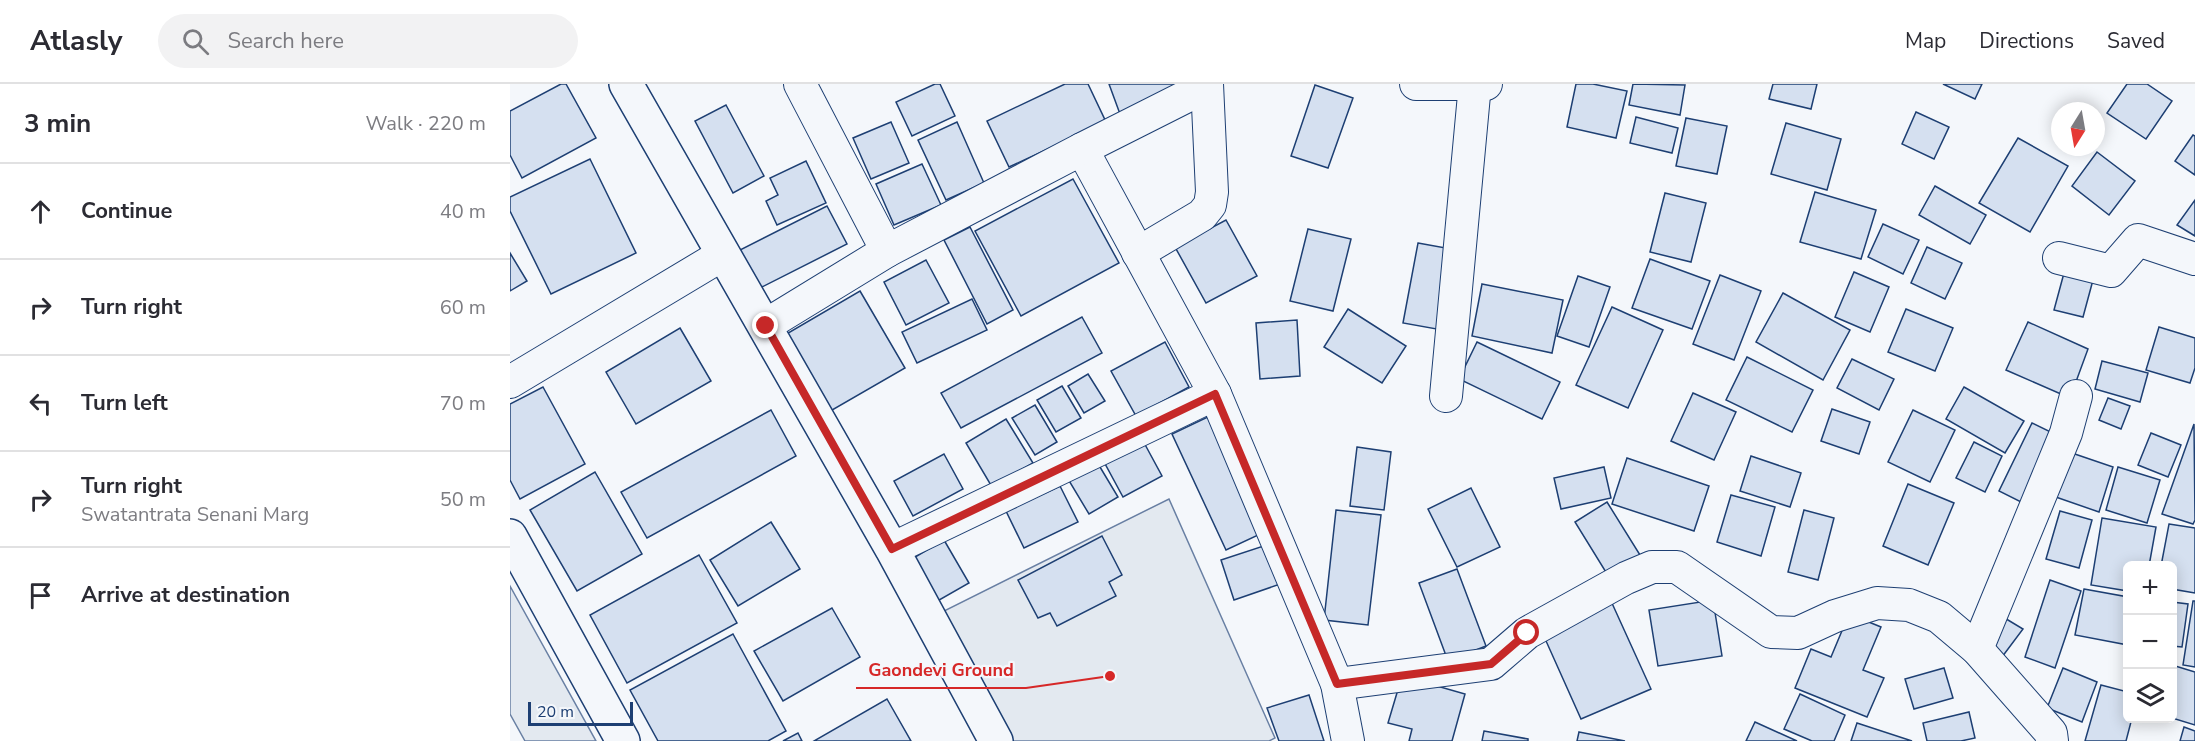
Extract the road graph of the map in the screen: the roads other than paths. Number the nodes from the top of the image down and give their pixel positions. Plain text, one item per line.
1 (626, 84) edge
2 (800, 84) edge
3 (1416, 84) edge
4 (1478, 84) edge
5 (1207, 85) edge
6 (1082, 149) junction
7 (887, 251) junction
8 (1138, 253) junction
9 (722, 255) junction
10 (2059, 258) dead end
11 (2195, 259) edge
12 (766, 326) junction
13 (510, 382) edge
14 (1215, 394) junction
15 (1446, 396) dead end
16 (2076, 396) dead end
17 (510, 536) edge
18 (892, 549) junction
19 (1977, 649) junction
20 (1337, 684) junction
21 (623, 741) edge
22 (996, 741) edge
23 (1348, 741) edge
24 (2052, 741) edge

1 - 9 street
2 - 7 street
3 - 4 street
4 - 15 street
5 - 6 street
5 - 8 street
6 - 7 street
6 - 8 street
7 - 12 street
8 - 14 street
9 - 12 street
9 - 13 street
10 - 11 street
12 - 18 street
14 - 18 street
14 - 20 street
16 - 19 street
17 - 21 street
18 - 22 street
19 - 20 street
19 - 24 street
20 - 23 street

